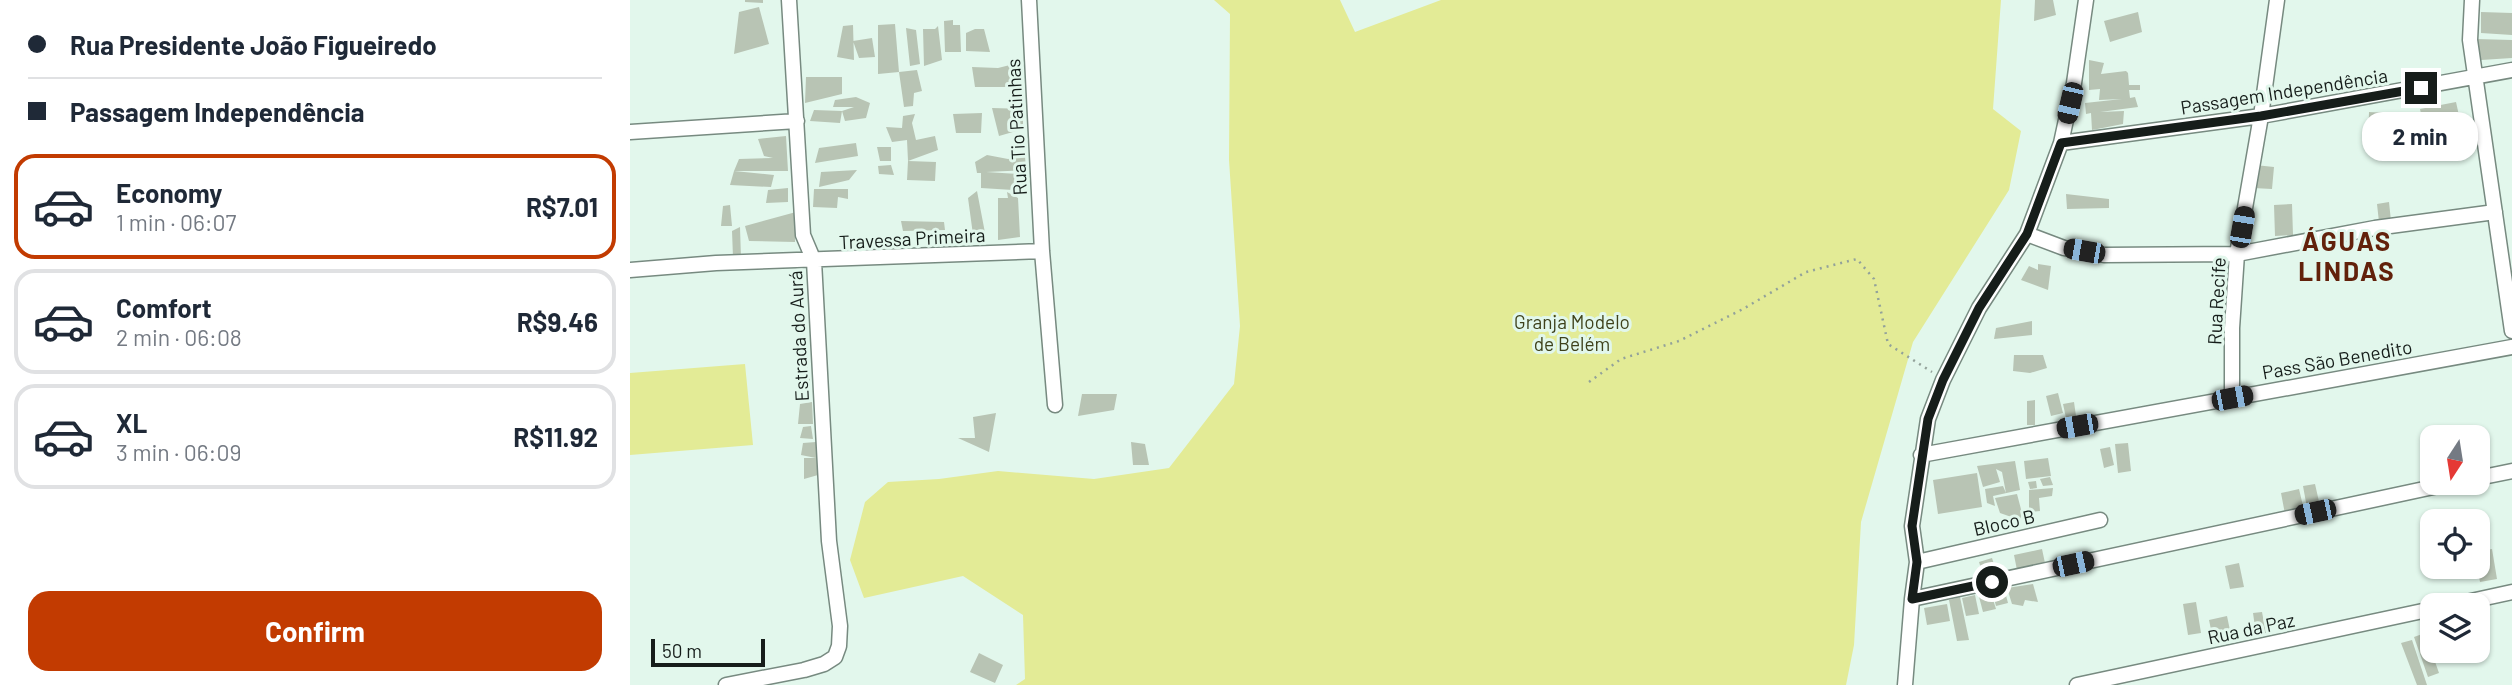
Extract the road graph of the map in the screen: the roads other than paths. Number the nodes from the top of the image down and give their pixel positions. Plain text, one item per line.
1 (789, 0) edge
2 (1029, 0) edge
3 (2086, 0) edge
4 (2277, 0) edge
5 (2472, 0) edge
6 (2512, 71) edge
7 (2475, 78) junction
8 (2261, 116) junction
9 (797, 121) junction
10 (630, 132) edge
11 (2061, 143) junction
12 (2495, 212) junction
13 (2027, 234) junction
14 (1042, 251) junction
15 (2237, 254) junction
16 (814, 261) junction
17 (630, 270) edge
18 (2512, 331) edge
19 (2512, 347) edge
20 (2232, 398) junction
21 (1055, 405) dead end
22 (1921, 455) junction
23 (2512, 471) edge
24 (2490, 476) edge
25 (2420, 490) edge
26 (2100, 520) dead end
27 (1917, 562) junction
28 (2512, 592) edge
29 (2490, 597) edge
30 (1912, 599) junction
31 (2420, 612) edge
32 (2093, 684) edge
33 (726, 685) edge
34 (1905, 685) edge
35 (2077, 685) edge

1 - 9 street, Estrada do Aurá
2 - 14 street, Rua Tio Patinhas
3 - 11 street
4 - 8 street, Rua Recife
5 - 7 street
6 - 7 street, Passagem Independência
7 - 8 street, Passagem Independência
7 - 12 street
8 - 11 street, Passagem Independência
8 - 15 street, Rua Recife
9 - 10 street
9 - 16 street, Estrada do Aurá
11 - 13 street
12 - 15 street
12 - 18 street
13 - 15 street
13 - 22 street
14 - 16 street, Travessa Primeira
14 - 21 street
15 - 20 street, Rua Recife
16 - 17 street, Travessa Primeira
16 - 33 street, Estrada do Aurá
19 - 20 street, Pass São Benedito
20 - 22 street, Pass São Benedito
22 - 27 street
23 - 24 street
25 - 30 street
26 - 27 street, Bloco B
27 - 30 street
28 - 29 street
30 - 34 street
31 - 32 street, Rua da Paz
32 - 35 street, Rua da Paz

